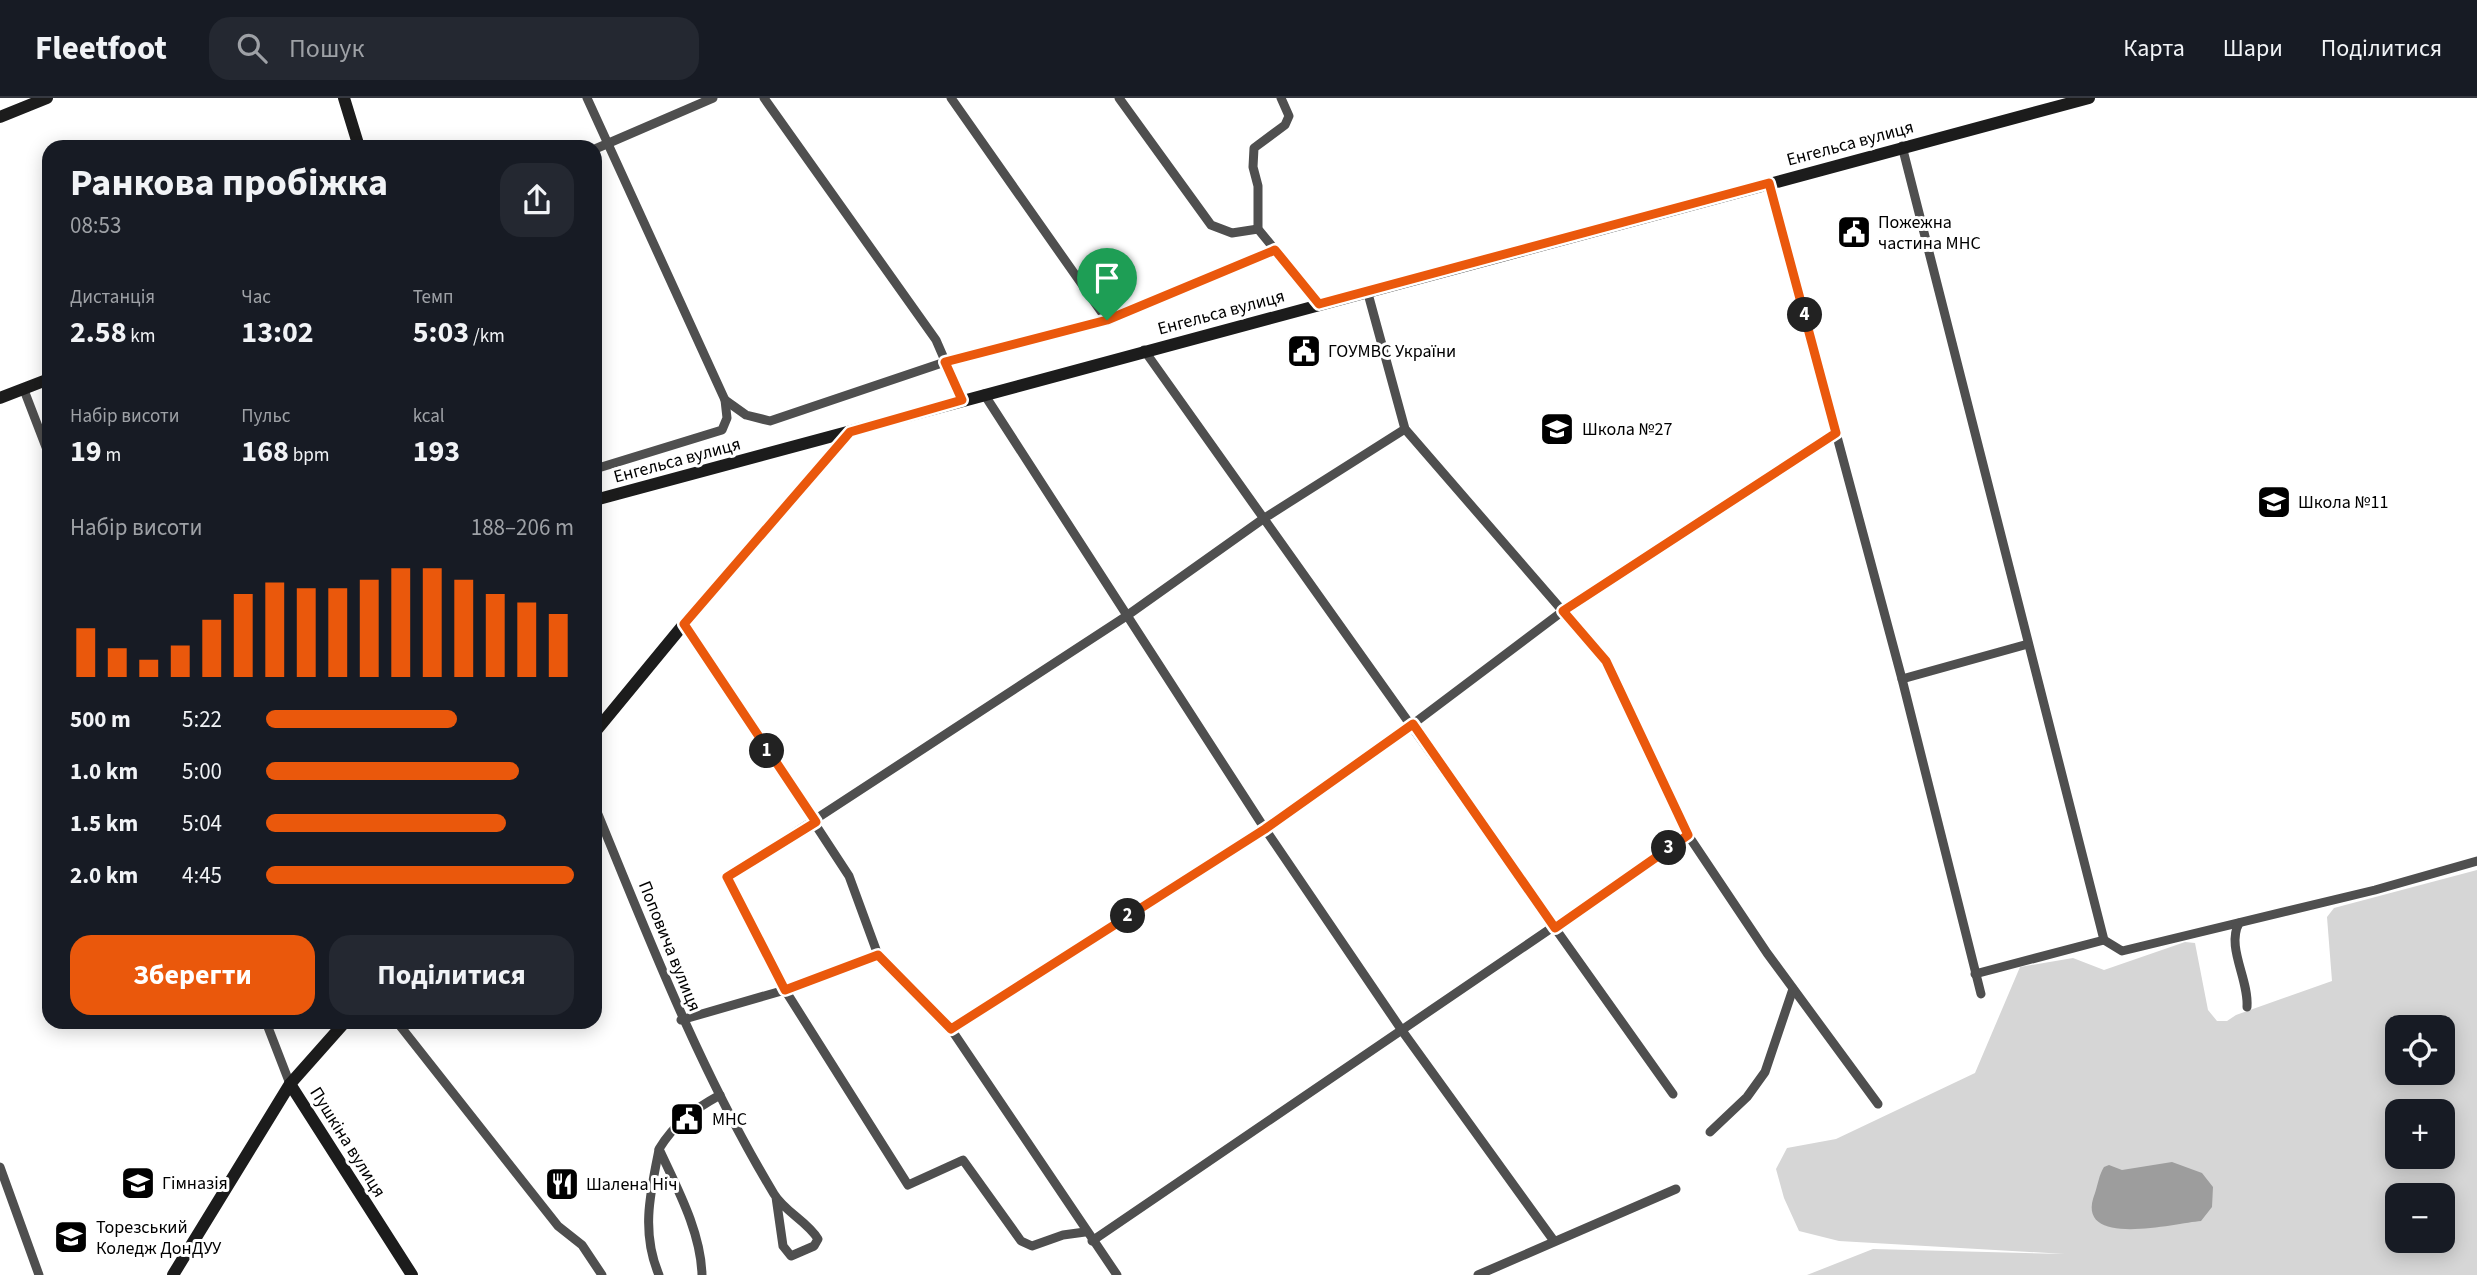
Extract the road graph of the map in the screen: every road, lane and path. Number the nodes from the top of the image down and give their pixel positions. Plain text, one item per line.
1 (47, 98) edge
2 (345, 98) edge
3 (587, 98) edge
4 (713, 98) edge
5 (764, 98) edge
6 (951, 98) edge
7 (1119, 98) edge
8 (1281, 98) edge
9 (2090, 98) edge
10 (0, 117) edge
11 (357, 140) edge
12 (609, 143) junction
13 (602, 146) edge
14 (1902, 146) junction
15 (1769, 183) junction
16 (1258, 229) junction
17 (1275, 250) junction
18 (1367, 290) junction
19 (1319, 304) junction
20 (1107, 320) junction
21 (1144, 350) junction
22 (945, 362) junction
23 (42, 382) edge
24 (24, 390) junction
25 (984, 394) junction
26 (0, 398) edge
27 (725, 400) junction
28 (962, 400) junction
29 (1405, 429) junction
30 (850, 432) junction
31 (1836, 433) junction
32 (42, 437) edge
33 (602, 467) edge
34 (602, 498) edge
35 (1263, 519) junction
36 (1563, 611) junction
37 (1125, 617) junction
38 (684, 624) junction
39 (2028, 644) junction
40 (1902, 679) junction
41 (602, 724) edge
42 (1413, 724) junction
43 (816, 822) junction
44 (602, 824) edge
45 (1265, 829) junction
46 (1688, 835) junction
47 (2477, 861) edge
48 (2239, 923) junction
49 (1555, 928) junction
50 (2104, 940) junction
51 (878, 955) junction
52 (1975, 974) junction
53 (1793, 989) junction
54 (785, 990) junction
55 (1981, 994) dead end
56 (2247, 1007) dead end
57 (681, 1020) junction
58 (269, 1029) edge
59 (339, 1029) edge
60 (403, 1029) edge
61 (951, 1029) junction
62 (1403, 1032) junction
63 (290, 1084) junction
64 (1673, 1094) dead end
65 (720, 1095) junction
66 (1878, 1104) dead end
67 (1710, 1132) dead end
68 (659, 1149) junction
69 (0, 1167) edge
70 (1676, 1189) dead end
71 (776, 1197) junction
72 (1085, 1232) junction
73 (1092, 1241) junction
74 (1554, 1241) junction
75 (39, 1275) edge
76 (173, 1275) edge
77 (412, 1275) edge
78 (602, 1275) edge
79 (659, 1275) edge
80 (702, 1275) edge
81 (1117, 1275) edge
82 (1478, 1275) edge

1 - 10 street
2 - 11 street
3 - 12 street
4 - 12 street
5 - 22 street
6 - 20 street
7 - 16 street
8 - 16 street
9 - 14 street, Енгельса вулиця
12 - 13 street
12 - 27 street
14 - 15 street, Енгельса вулиця
14 - 39 street
15 - 18 street, Енгельса вулиця
15 - 31 street
16 - 17 street
17 - 19 street
17 - 20 street
18 - 19 street, Енгельса вулиця
18 - 29 street
19 - 21 street, Енгельса вулиця
20 - 22 street
21 - 25 street, Енгельса вулиця
21 - 35 street
22 - 27 street
22 - 28 street
23 - 24 street
24 - 26 street
24 - 32 street
25 - 28 street, Енгельса вулиця
25 - 37 street
27 - 33 street
28 - 30 street, Енгельса вулиця
29 - 35 street
29 - 36 street
30 - 34 street, Енгельса вулиця
30 - 38 street
31 - 36 street
31 - 40 street
35 - 37 street
35 - 42 street
36 - 42 street
36 - 46 street
37 - 43 street
37 - 45 street
38 - 41 street
38 - 43 street
39 - 40 street
39 - 50 street
40 - 52 street
42 - 45 street
42 - 49 street
43 - 51 street
43 - 54 street
44 - 57 street, Поповича вулиця
45 - 61 street
45 - 62 street
46 - 49 street
46 - 53 street
47 - 48 street
48 - 50 street
48 - 56 street
49 - 62 street
49 - 64 street
50 - 52 street
51 - 54 street
51 - 61 street
52 - 55 street
53 - 66 street
53 - 67 street
54 - 57 street
54 - 72 street
57 - 65 street, Поповича вулиця
58 - 63 street, Пушкіна вулиця
59 - 63 street
60 - 78 street
61 - 72 street
62 - 73 street
62 - 74 street
63 - 76 street
63 - 77 street, Пушкіна вулиця
65 - 68 street
65 - 71 street, Поповича вулиця
68 - 79 street
68 - 80 street
69 - 75 street
70 - 74 street
71 - 71 street, Поповича вулиця
72 - 73 street
73 - 81 street
74 - 82 street

